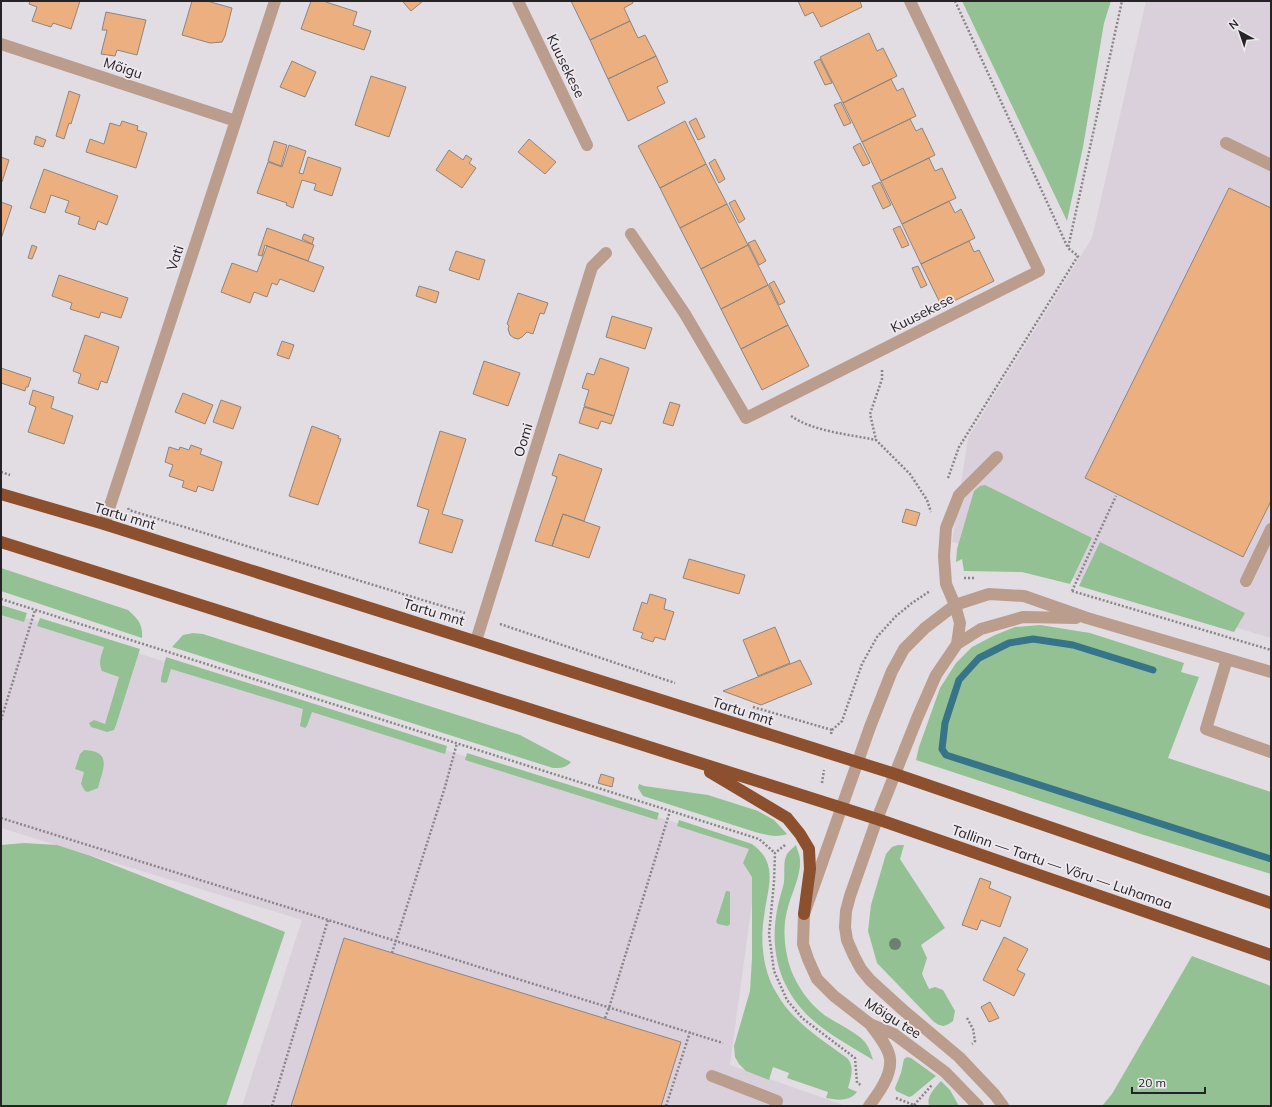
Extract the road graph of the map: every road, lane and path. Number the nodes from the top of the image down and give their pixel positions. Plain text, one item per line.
1 (275, 1) edge
2 (518, 1) edge
3 (955, 1) edge
4 (1122, 1) edge
5 (911, 2) edge
6 (1, 44) edge
7 (236, 121) junction
8 (1226, 143) dead end
9 (587, 145) dead end
10 (1271, 165) edge
11 (631, 234) dead end
12 (1068, 248) junction
13 (606, 253) dead end
14 (884, 349) junction
15 (774, 404) junction
16 (876, 440) junction
17 (997, 457) dead end
18 (1, 472) edge
19 (16, 477) dead end
20 (946, 483) dead end
21 (1, 494) edge
22 (113, 496) junction
23 (1116, 496) dead end
24 (932, 513) dead end
25 (104, 524) junction
26 (1271, 529) edge
27 (1, 542) edge
28 (1246, 581) dead end
29 (929, 584) dead end
30 (933, 589) dead end
31 (1072, 591) dead end
32 (929, 592) junction
33 (1, 599) edge
34 (955, 605) junction
35 (35, 610) junction
36 (1087, 618) junction
37 (484, 619) junction
38 (476, 641) junction
39 (957, 644) junction
40 (1228, 659) junction
41 (1271, 672) edge
42 (677, 684) dead end
43 (751, 707) dead end
44 (1, 720) edge
45 (457, 743) junction
46 (1271, 752) edge
47 (692, 761) junction
48 (858, 762) junction
49 (895, 774) junction
50 (842, 809) junction
51 (670, 811) junction
52 (1, 818) edge
53 (877, 819) junction
54 (775, 853) dead end
55 (1271, 902) edge
56 (804, 914) junction
57 (328, 920) junction
58 (397, 941) junction
59 (392, 953) dead end
60 (1271, 955) edge
61 (609, 1008) junction
62 (605, 1018) dead end
63 (967, 1018) dead end
64 (870, 1024) junction
65 (690, 1032) junction
66 (723, 1043) dead end
67 (970, 1046) dead end
68 (712, 1076) dead end
69 (934, 1084) dead end
70 (964, 1091) junction
71 (914, 1105) edge
72 (272, 1106) edge
73 (666, 1106) edge
74 (775, 1106) edge
75 (869, 1106) edge
76 (971, 1106) edge
77 (978, 1106) edge
78 (1003, 1106) edge

1 - 7 street, Vati
2 - 9 street, Kuusekese
3 - 12 path
4 - 12 path
5 - 14 street, Kuusekese
6 - 7 street, Mõigu
7 - 22 street, Vati
8 - 10 street
11 - 15 street, Kuusekese
12 - 20 path
13 - 37 street, Oomi
14 - 15 street, Kuusekese
14 - 16 path
15 - 16 path
16 - 24 path
17 - 34 street
18 - 19 path
21 - 25 highway, Tartu mnt
22 - 25 street, Vati
22 - 37 path
23 - 31 path
25 - 38 highway, Tartu mnt
26 - 28 street
27 - 47 highway
29 - 32 path
30 - 32 path
32 - 43 path
33 - 35 path
34 - 36 street
34 - 39 street
34 - 48 street, Mõigu tee
35 - 44 path
35 - 45 path
36 - 39 street
36 - 40 street
37 - 38 street, Oomi
37 - 42 path
38 - 48 highway, Tartu mnt
39 - 49 street, Mõigu tee
40 - 41 street
40 - 46 street
45 - 51 path
45 - 58 path
47 - 50 highway
47 - 56 highway
48 - 49 highway
48 - 50 street, Mõigu tee
49 - 53 street, Mõigu tee
49 - 55 highway
50 - 53 highway, Tallinn — Tartu — Võru — Luhamaa
50 - 56 street, Mõigu tee
51 - 54 path
51 - 61 path
52 - 57 path
53 - 60 highway, Tallinn — Tartu — Võru — Luhamaa
53 - 78 street, Mõigu tee
56 - 64 street, Mõigu tee
57 - 58 path
57 - 72 path
58 - 59 path
58 - 61 path
61 - 62 path
61 - 65 path
63 - 67 path
64 - 70 street, Mõigu tee
64 - 75 street
65 - 66 path
65 - 73 path
68 - 74 street
69 - 71 path
70 - 76 street
70 - 77 street, Mõigu tee

